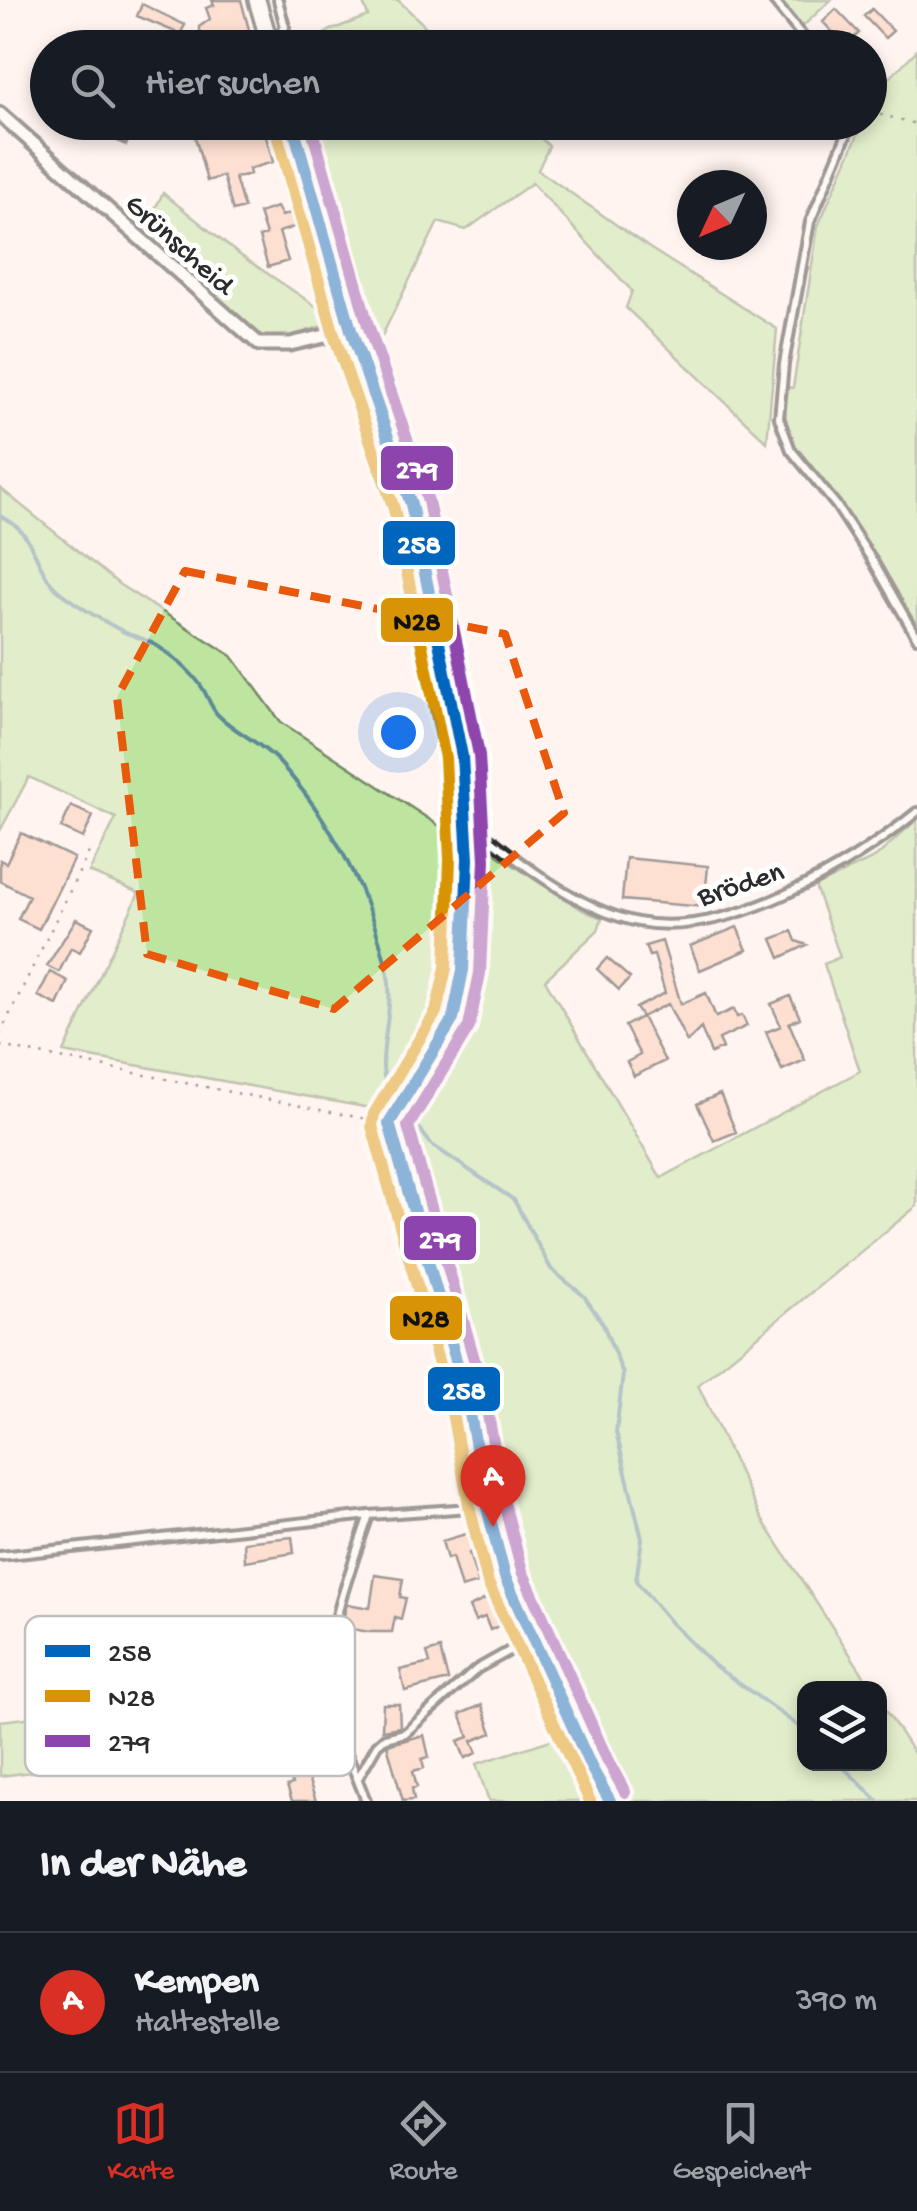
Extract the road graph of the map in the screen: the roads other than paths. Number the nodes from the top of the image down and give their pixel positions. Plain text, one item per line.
1 (258, 0) edge
2 (278, 0) edge
3 (773, 0) edge
4 (266, 30) edge
5 (282, 30) edge
6 (797, 30) edge
7 (0, 114) edge
8 (297, 140) edge
9 (844, 140) edge
10 (352, 330) junction
11 (917, 638) edge
12 (917, 812) edge
13 (466, 818) junction
14 (486, 1507) junction
15 (369, 1514) junction
16 (0, 1556) edge
17 (337, 1616) edge
18 (532, 1639) junction
19 (355, 1769) edge
20 (358, 1778) junction
21 (366, 1801) edge
22 (610, 1801) edge

1 - 4 street
2 - 5 lane
3 - 6 lane
7 - 10 street, Grünscheid
8 - 10 street
9 - 11 lane
10 - 13 street
12 - 13 lane, Bröden
13 - 14 street
14 - 15 lane
14 - 18 street
15 - 16 lane
15 - 17 lane
18 - 20 lane
18 - 22 street
19 - 20 lane
20 - 21 lane

